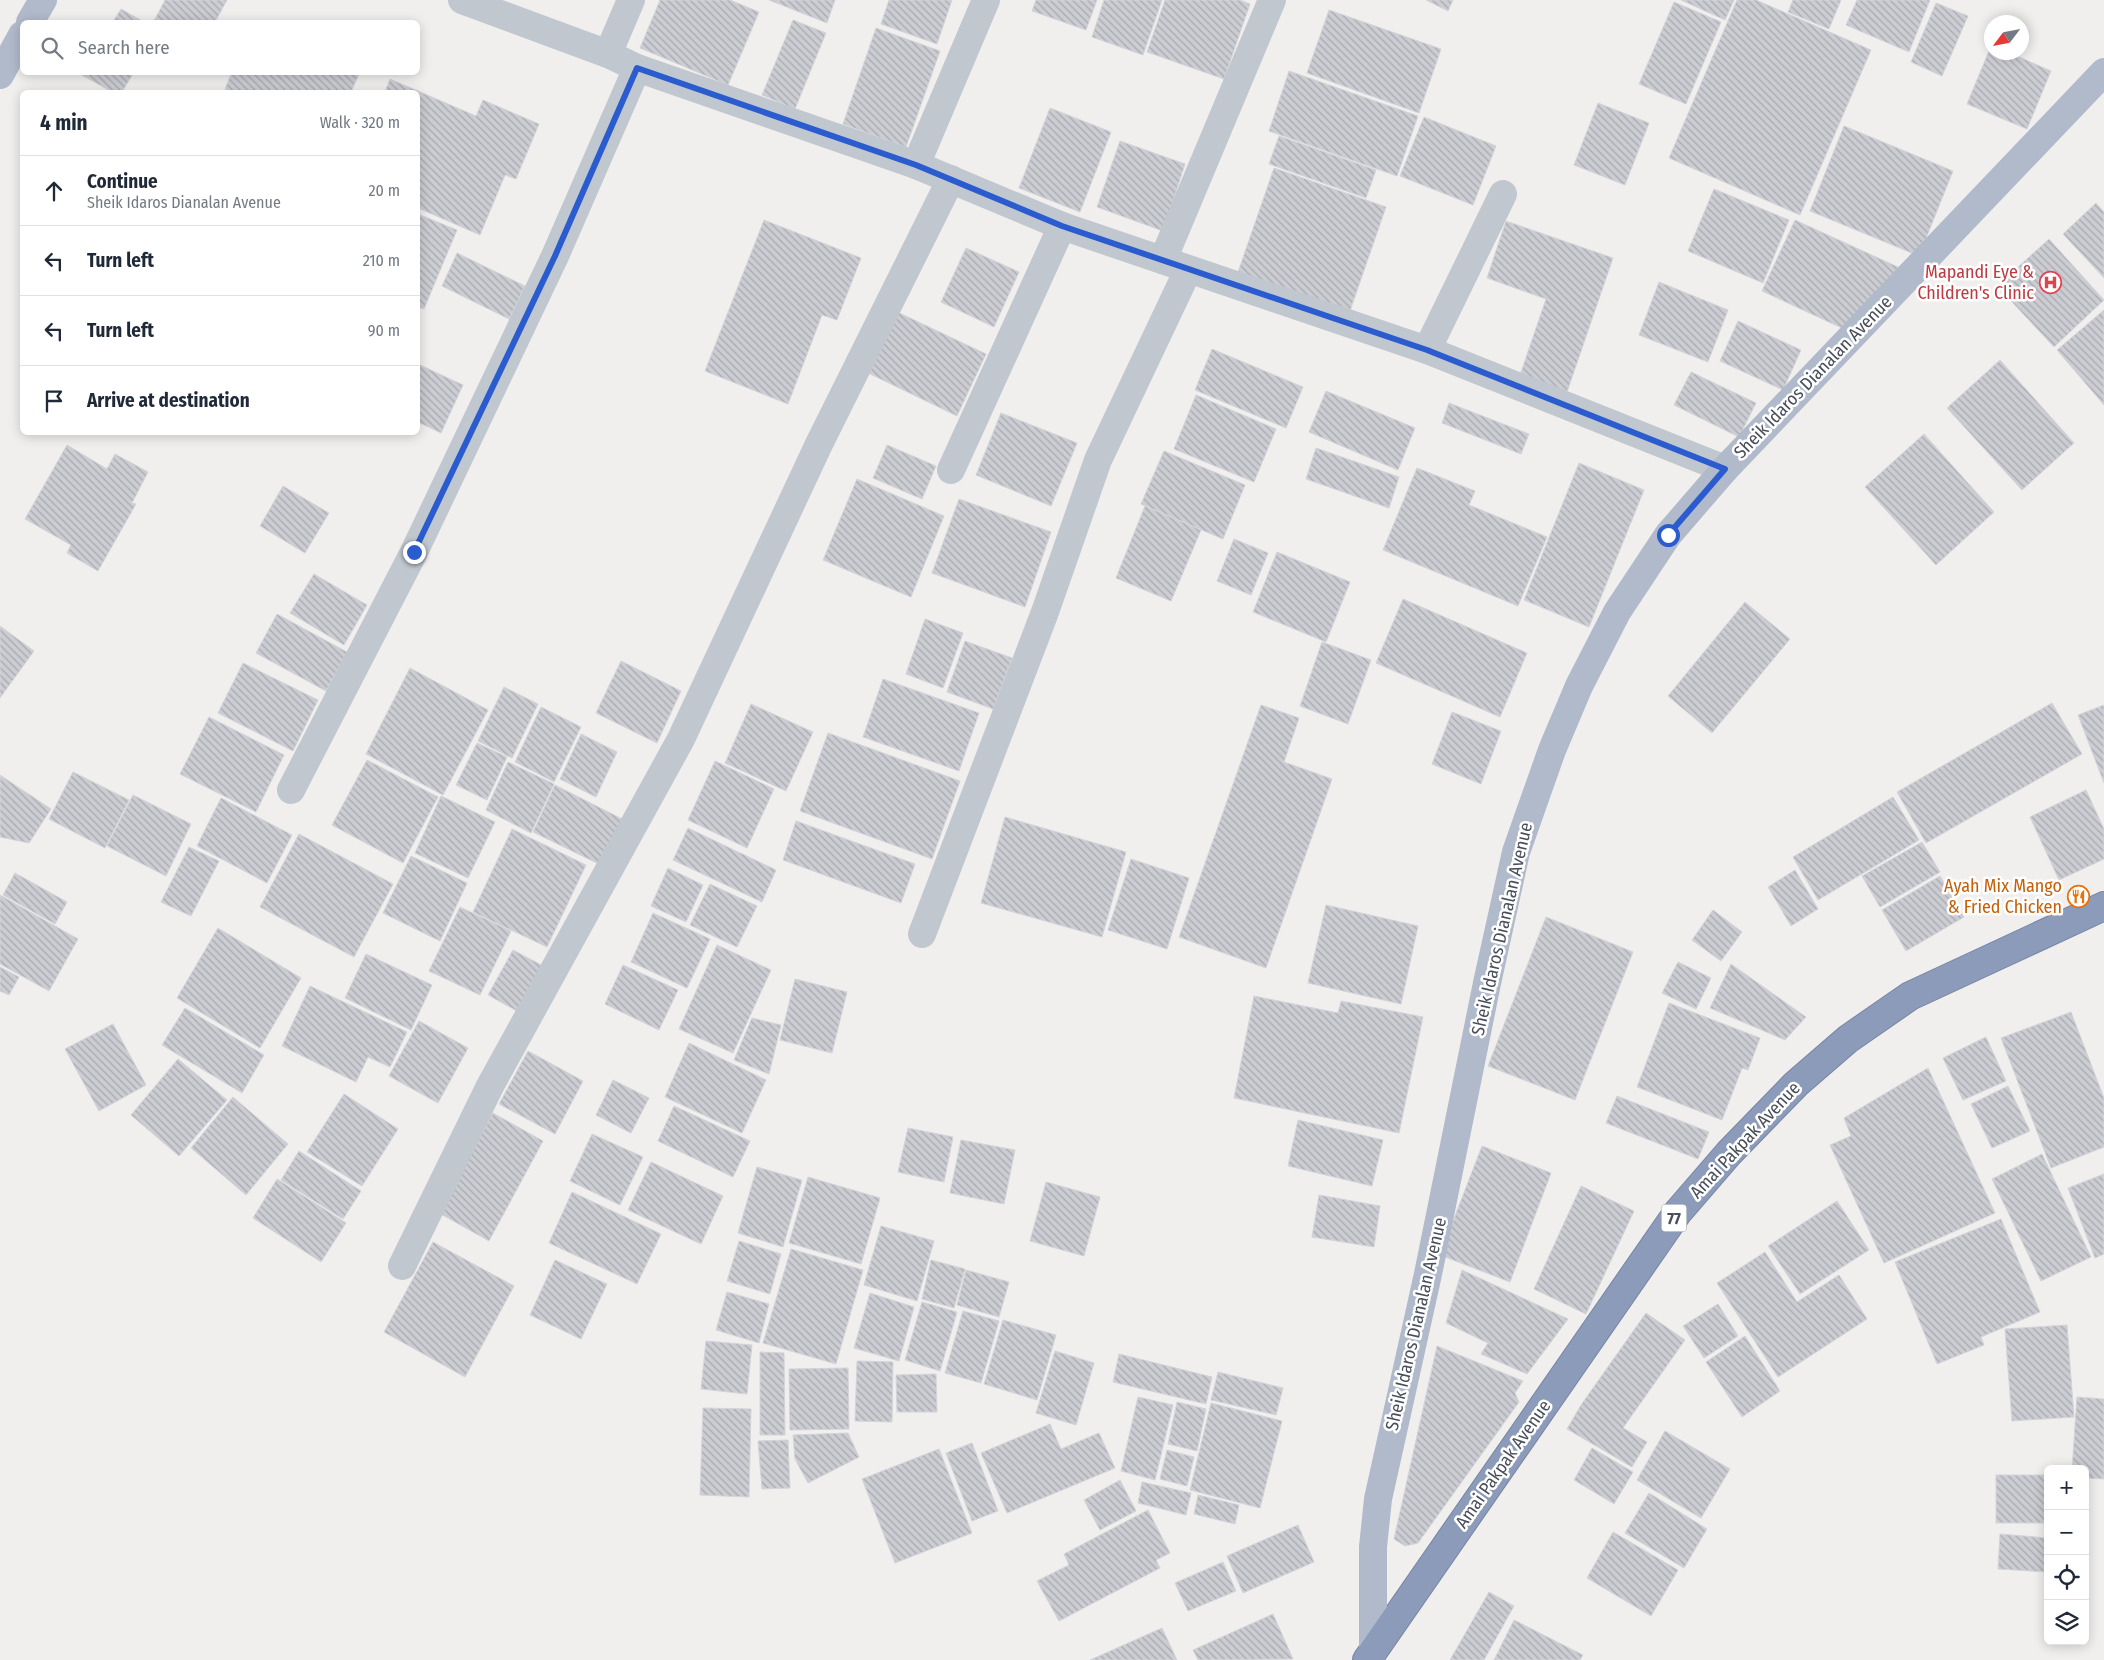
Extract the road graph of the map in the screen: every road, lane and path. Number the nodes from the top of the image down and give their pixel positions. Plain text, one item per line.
1 (43, 0) edge
2 (462, 0) edge
3 (631, 0) edge
4 (986, 0) edge
5 (1272, 0) edge
6 (31, 20) edge
7 (20, 39) edge
8 (608, 54) junction
9 (637, 68) junction
10 (2104, 72) edge
11 (0, 75) edge
12 (916, 165) junction
13 (952, 180) junction
14 (1503, 194) dead end
15 (1062, 226) junction
16 (1175, 265) junction
17 (1427, 350) junction
18 (1725, 469) junction
19 (952, 470) dead end
20 (291, 790) dead end
21 (2104, 906) edge
22 (922, 934) dead end
23 (402, 1266) dead end
24 (1370, 1656) edge

1 - 6 main road
2 - 8 street
3 - 8 street
4 - 12 street
5 - 16 street
7 - 11 main road
8 - 9 street
9 - 12 street
9 - 20 street
10 - 18 main road, Sheik Idaros Dianalan Avenue
12 - 13 street
13 - 15 street
13 - 23 street
14 - 17 street
15 - 16 street
15 - 19 street
16 - 17 street
16 - 22 street
17 - 18 street
18 - 24 main road, Sheik Idaros Dianalan Avenue
21 - 24 highway, Amai Pakpak Avenue / 77

